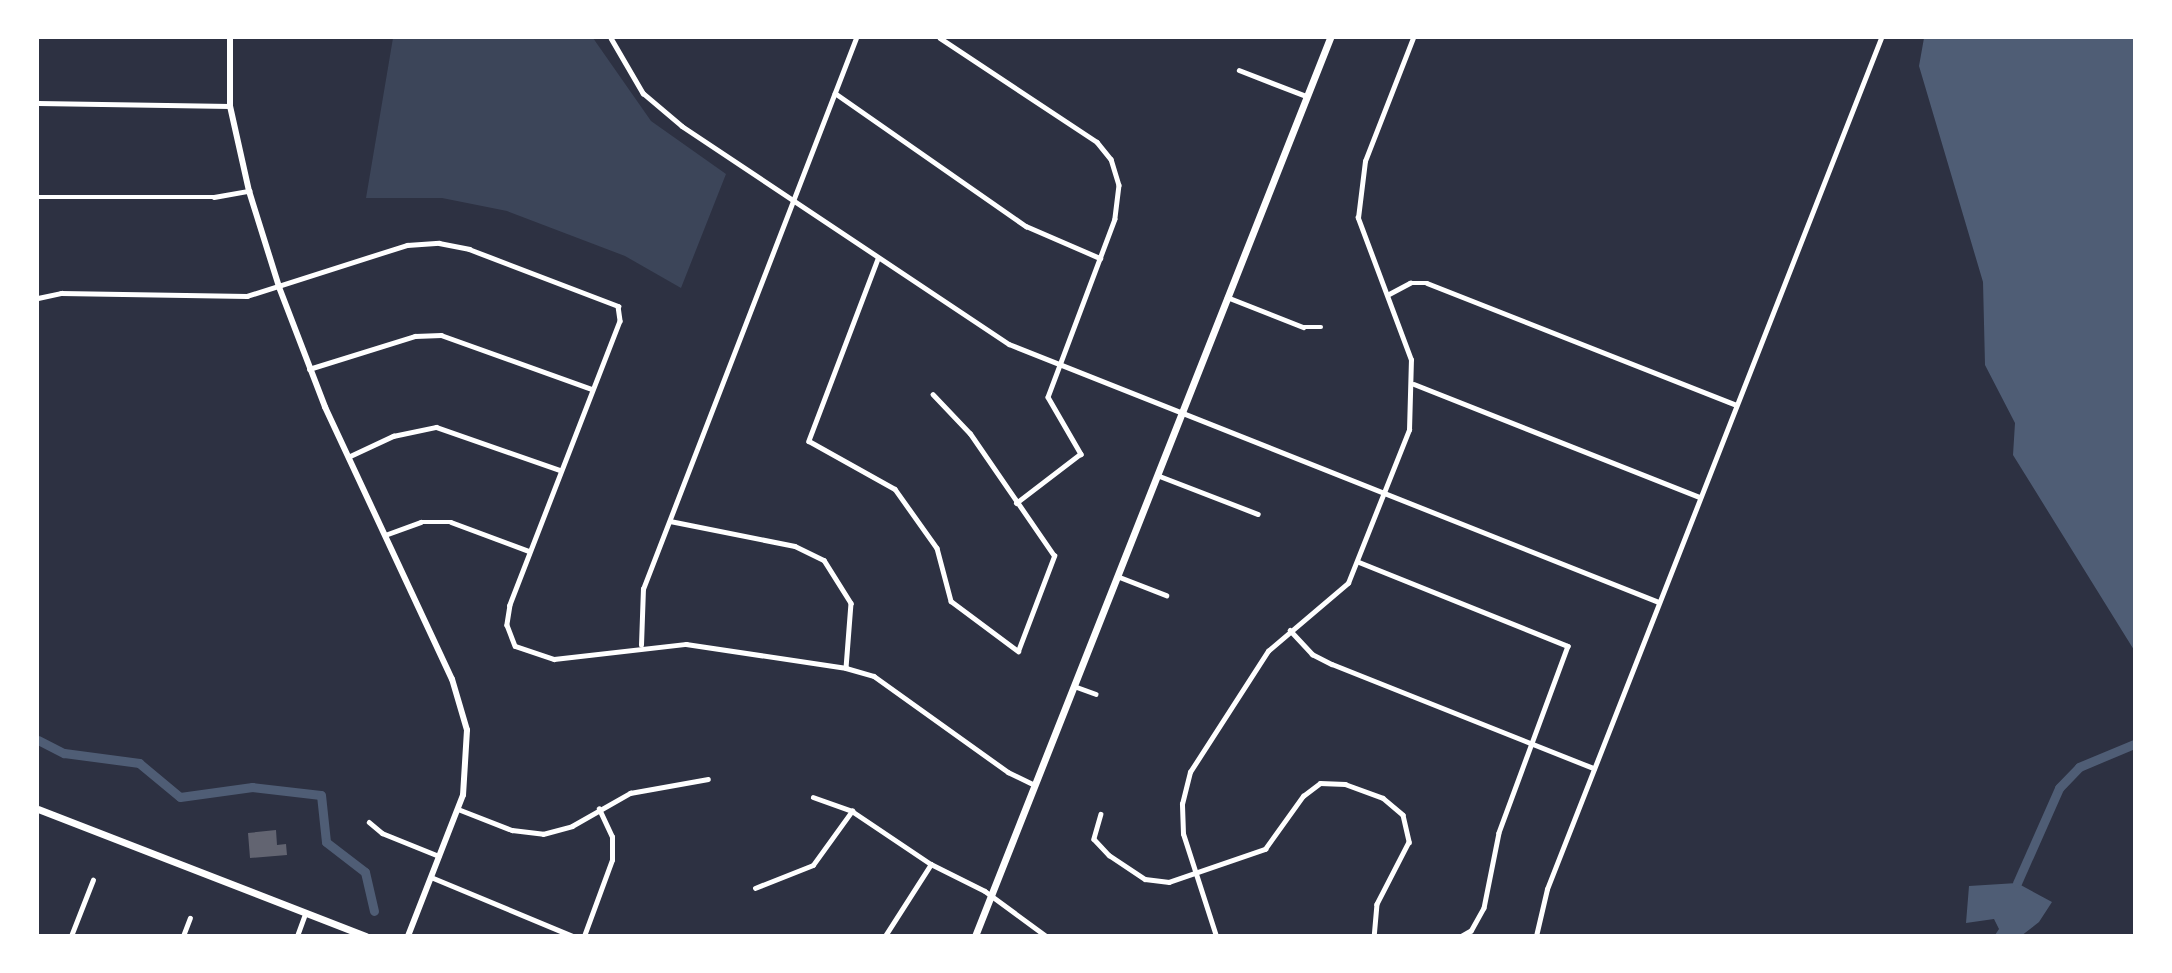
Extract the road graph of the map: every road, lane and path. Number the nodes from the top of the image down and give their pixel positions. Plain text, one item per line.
1 (230, 38) edge
2 (611, 38) edge
3 (856, 38) edge
4 (940, 38) edge
5 (1330, 38) edge
6 (1413, 38) edge
7 (1881, 38) edge
8 (1239, 70) dead end
9 (835, 93) junction
10 (1306, 96) junction
11 (38, 101) edge
12 (230, 106) junction
13 (249, 191) junction
14 (38, 196) edge
15 (793, 201) junction
16 (1100, 258) junction
17 (878, 259) junction
18 (279, 287) junction
19 (1389, 294) junction
20 (1227, 297) junction
21 (38, 298) edge
22 (1321, 327) dead end
23 (1059, 362) junction
24 (309, 369) junction
25 (1414, 384) junction
26 (592, 389) junction
27 (933, 395) dead end
28 (1736, 405) junction
29 (1182, 412) junction
30 (348, 457) junction
31 (560, 470) junction
32 (1157, 475) junction
33 (1386, 492) junction
34 (1699, 496) junction
35 (1017, 503) junction
36 (1258, 514) dead end
37 (670, 521) junction
38 (385, 535) junction
39 (529, 551) junction
40 (1359, 562) junction
41 (1117, 576) junction
42 (1166, 595) dead end
43 (1659, 602) junction
44 (1290, 630) junction
45 (641, 645) junction
46 (846, 668) junction
47 (1074, 686) junction
48 (1096, 694) dead end
49 (1531, 743) junction
50 (1594, 768) junction
51 (708, 779) dead end
52 (1035, 784) junction
53 (813, 797) dead end
54 (38, 809) edge
55 (458, 809) junction
56 (599, 809) junction
57 (852, 811) junction
58 (1101, 814) dead end
59 (369, 822) dead end
60 (439, 856) junction
61 (931, 864) junction
62 (1196, 875) junction
63 (431, 877) junction
64 (93, 880) dead end
65 (755, 888) dead end
66 (991, 895) junction
67 (305, 914) junction
68 (190, 918) dead end
69 (71, 936) edge
70 (183, 936) edge
71 (297, 936) edge
72 (366, 936) edge
73 (408, 936) edge
74 (573, 936) edge
75 (584, 936) edge
76 (885, 936) edge
77 (975, 936) edge
78 (1046, 936) edge
79 (1216, 936) edge
80 (1374, 936) edge
81 (1462, 936) edge
82 (1536, 936) edge

1 - 12 street
2 - 15 street
3 - 9 street
4 - 16 street
5 - 10 main road
6 - 19 street
7 - 28 street
8 - 10 street
9 - 15 street
9 - 16 street
10 - 20 main road
11 - 12 street
12 - 13 street
13 - 14 street
13 - 18 street
15 - 17 street
15 - 37 street
16 - 23 street
17 - 23 street
17 - 35 street
18 - 21 street
18 - 24 street
18 - 26 street
19 - 25 street
19 - 28 street
20 - 22 street
20 - 29 main road
23 - 29 street
23 - 35 street
24 - 26 street
24 - 30 street
25 - 33 street
25 - 34 street
26 - 31 street
27 - 35 street
28 - 34 street
29 - 32 main road
29 - 33 street
30 - 31 street
30 - 38 street
31 - 39 street
32 - 36 street
32 - 41 main road
33 - 40 street
33 - 43 street
34 - 43 street
37 - 45 street
37 - 46 street
38 - 39 street
38 - 55 street
39 - 45 street
40 - 44 street
40 - 49 street
41 - 42 street
41 - 47 main road
43 - 50 street
44 - 49 street
44 - 62 street
45 - 46 street
46 - 52 street
47 - 48 street
47 - 52 main road
49 - 50 street
49 - 81 street
50 - 82 street
51 - 56 street
52 - 66 main road
53 - 57 street
54 - 67 main road
55 - 56 street
55 - 60 street
56 - 75 street
57 - 61 street
57 - 65 street
58 - 62 street
59 - 60 street
60 - 63 street
61 - 66 street
61 - 76 street
62 - 79 street
62 - 80 street
63 - 73 street
63 - 74 street
64 - 69 street
66 - 77 main road
66 - 78 street
67 - 71 street
67 - 72 main road
68 - 70 street

